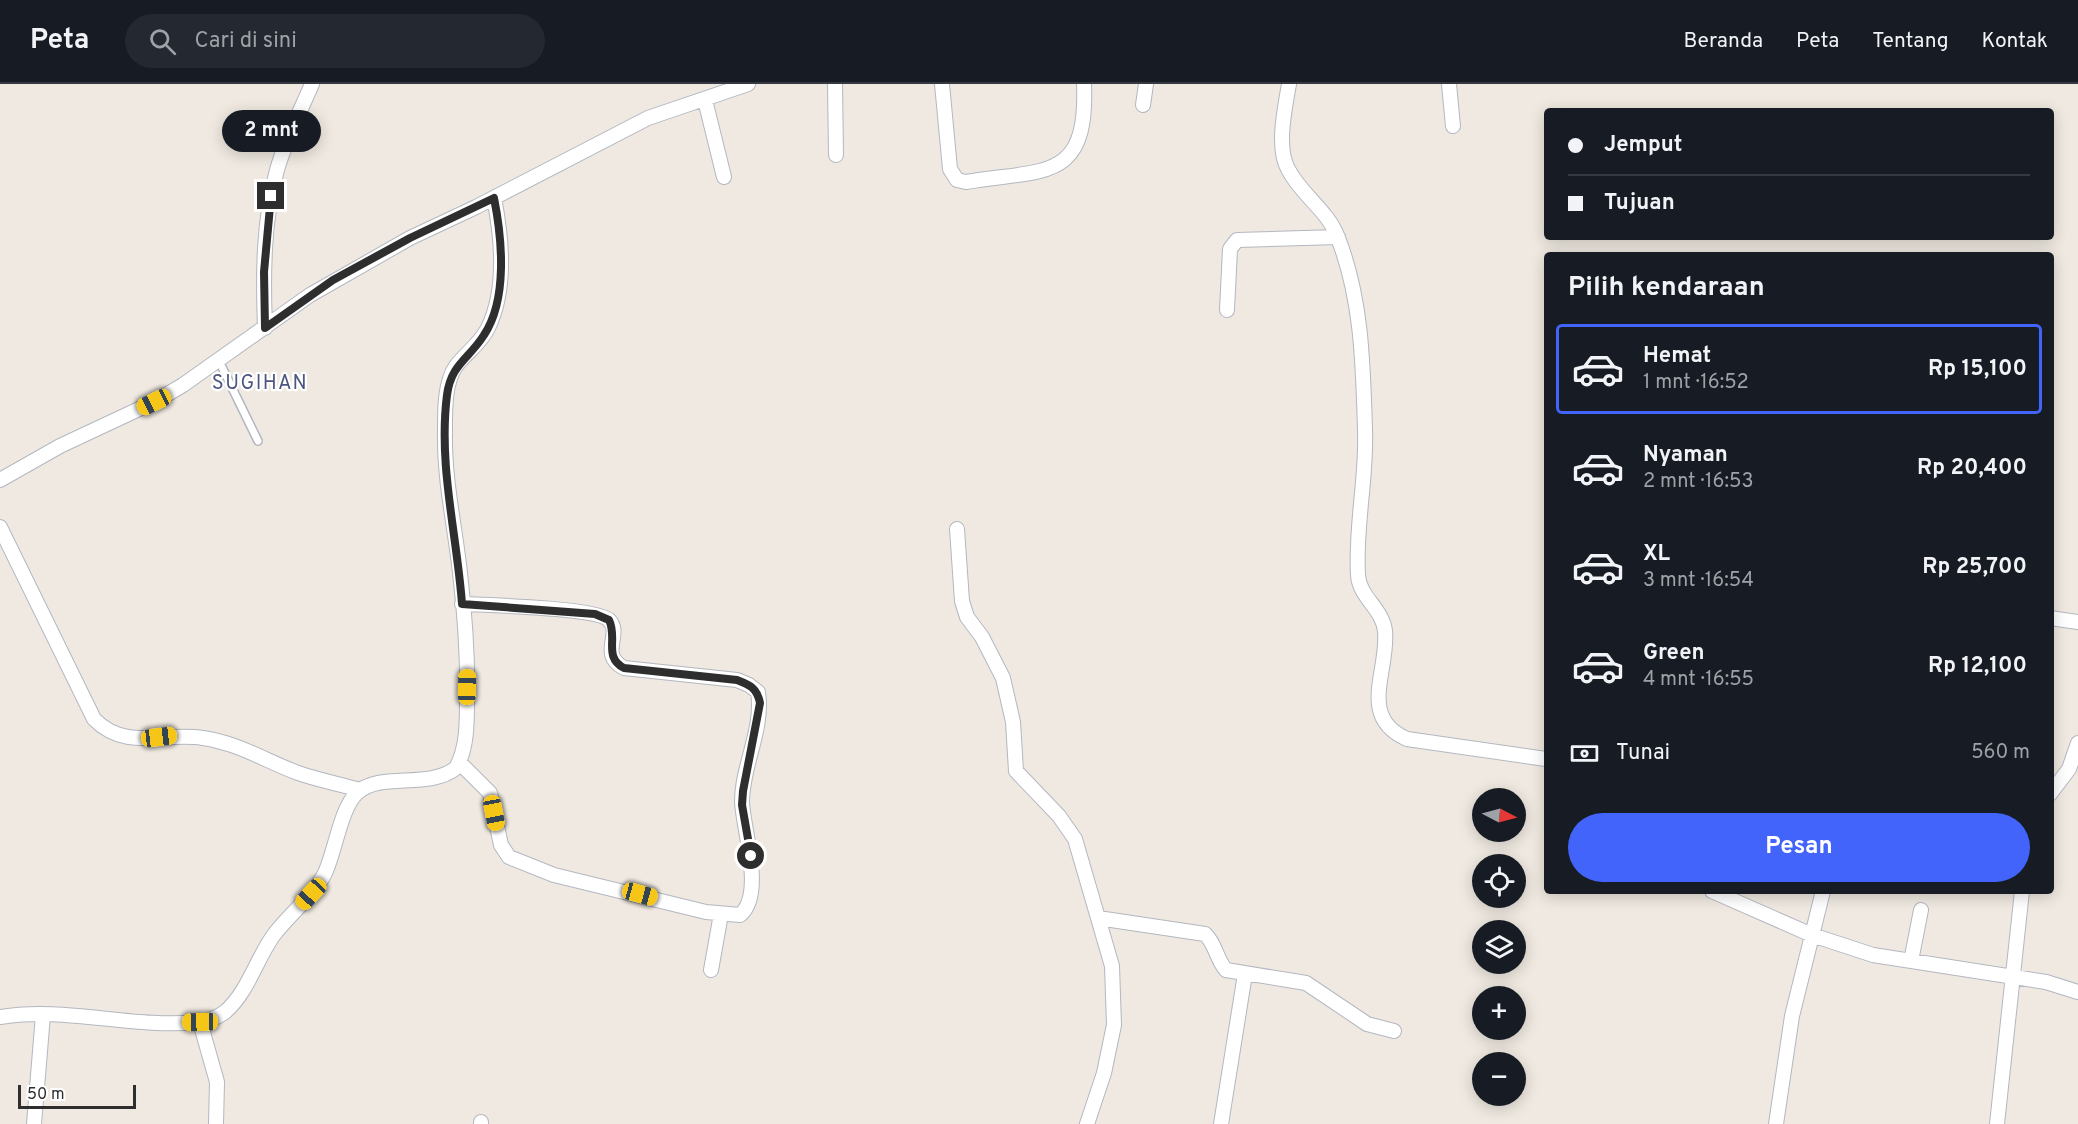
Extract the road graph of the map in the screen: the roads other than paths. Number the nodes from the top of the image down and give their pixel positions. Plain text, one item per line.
1 (312, 84) edge
2 (748, 84) edge
3 (835, 84) edge
4 (942, 84) edge
5 (1084, 84) edge
6 (1146, 84) edge
7 (1289, 84) edge
8 (1449, 84) edge
9 (705, 100) junction
10 (1143, 105) dead end
11 (1453, 126) dead end
12 (836, 155) dead end
13 (724, 177) dead end
14 (494, 198) junction
15 (1338, 237) junction
16 (1227, 310) dead end
17 (265, 328) junction
18 (219, 361) junction
19 (258, 441) dead end
20 (0, 480) edge
21 (0, 527) edge
22 (957, 529) dead end
23 (462, 604) junction
24 (2054, 619) edge
25 (2078, 622) edge
26 (2078, 743) edge
27 (1544, 759) edge
28 (459, 762) junction
29 (2054, 789) edge
30 (360, 790) junction
31 (1719, 894) edge
32 (1822, 894) edge
33 (2022, 894) edge
34 (1921, 910) dead end
35 (721, 914) junction
36 (1098, 918) junction
37 (1812, 935) junction
38 (1911, 961) junction
39 (711, 970) dead end
40 (1245, 974) junction
41 (2015, 977) junction
42 (2078, 992) edge
43 (43, 1015) junction
44 (0, 1017) edge
45 (200, 1022) junction
46 (1394, 1031) dead end
47 (34, 1124) edge
48 (216, 1124) edge
49 (1087, 1124) edge
50 (1221, 1124) edge
51 (1776, 1124) edge
52 (1997, 1124) edge

1 - 17 street
2 - 9 street
3 - 12 street
4 - 5 street
6 - 10 street
7 - 15 street
8 - 11 street
9 - 13 street
9 - 14 street
14 - 17 street
14 - 23 street
15 - 16 street
15 - 27 street
17 - 18 street
18 - 19 lane
18 - 20 street
21 - 30 street
22 - 36 street
23 - 28 street
23 - 35 street
24 - 25 street
26 - 29 street
28 - 30 street
28 - 35 street
30 - 45 street
31 - 37 street
32 - 37 street
33 - 41 street
34 - 38 street
35 - 39 street
36 - 40 street
36 - 49 street
37 - 38 street
37 - 51 street
38 - 41 street
40 - 46 street
40 - 50 street
41 - 42 street
41 - 52 street
43 - 44 street
43 - 45 street
43 - 47 street
45 - 48 street

